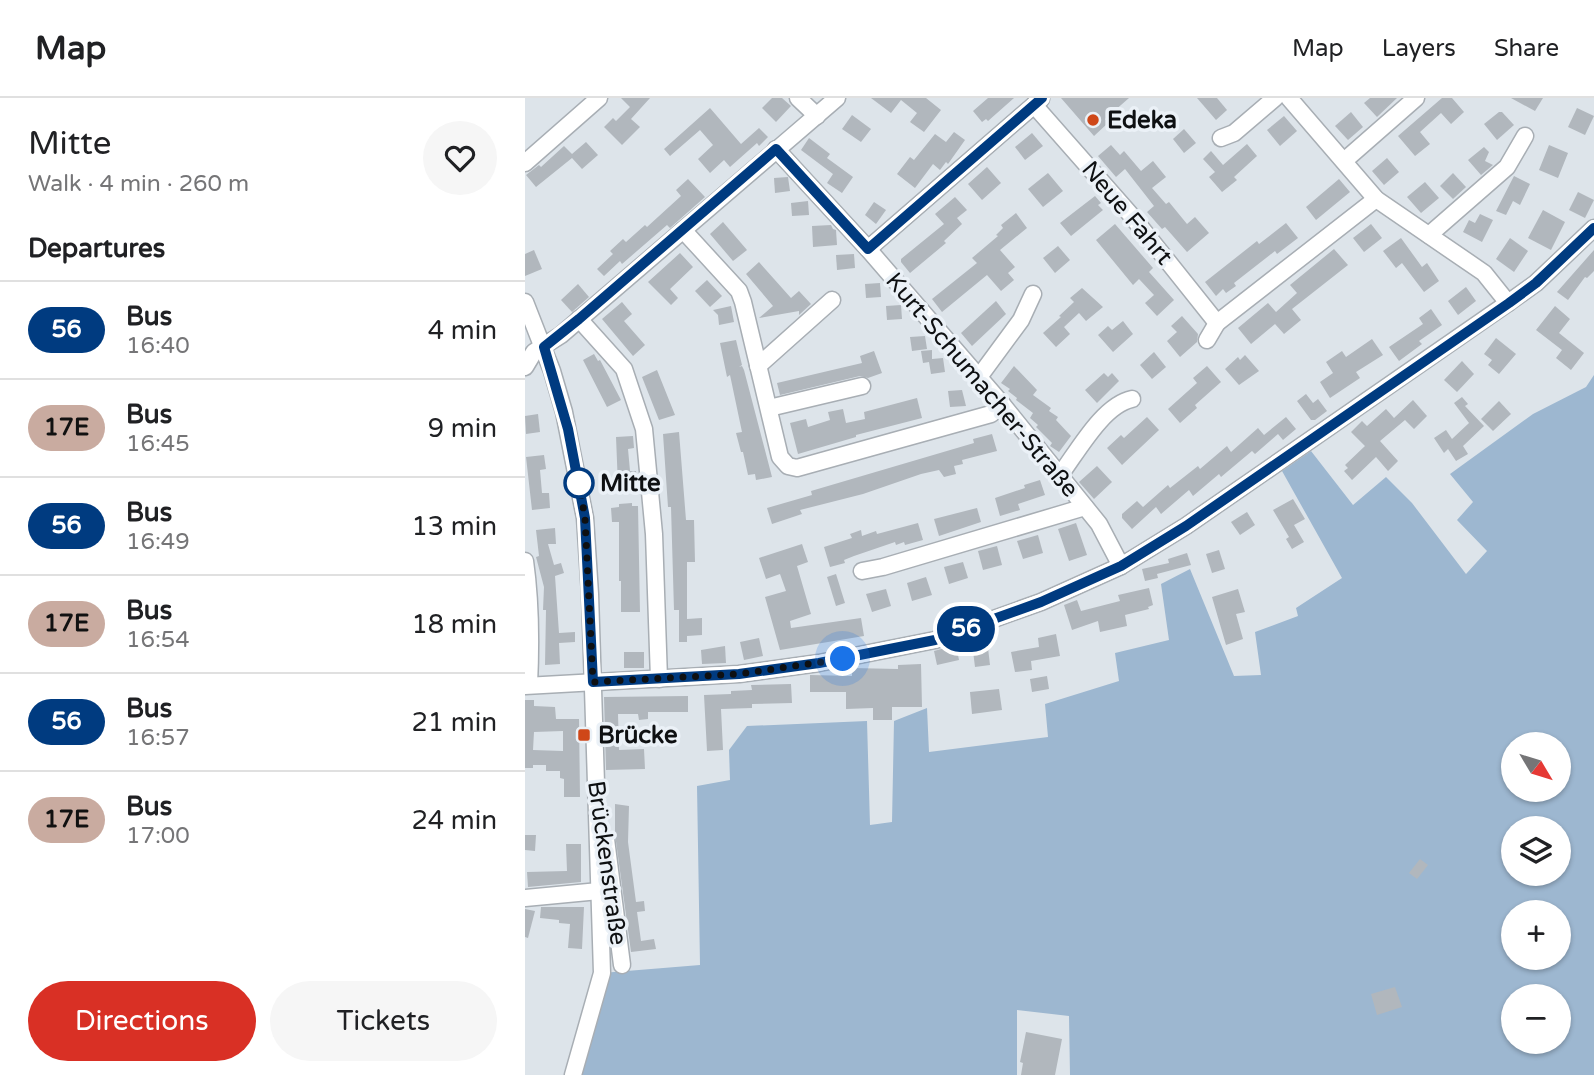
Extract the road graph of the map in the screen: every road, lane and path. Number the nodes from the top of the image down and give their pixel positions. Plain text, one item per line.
1 (600, 98) edge
2 (798, 98) edge
3 (837, 98) edge
4 (1275, 98) edge
5 (1289, 98) edge
6 (1416, 98) edge
7 (1038, 102) edge
8 (817, 116) junction
9 (1525, 136) dead end
10 (1221, 138) dead end
11 (776, 149) junction
12 (1345, 161) junction
13 (525, 163) edge
14 (1376, 199) junction
15 (1594, 228) edge
16 (683, 230) junction
17 (1429, 235) junction
18 (868, 249) junction
19 (1033, 294) dead end
20 (832, 300) dead end
21 (525, 302) edge
22 (1509, 303) junction
23 (579, 319) junction
24 (1217, 323) junction
25 (1207, 340) dead end
26 (544, 347) junction
27 (758, 366) junction
28 (525, 367) edge
29 (979, 377) junction
30 (862, 386) dead end
31 (1132, 399) dead end
32 (1002, 404) junction
33 (769, 408) junction
34 (1060, 475) junction
35 (1084, 507) junction
36 (525, 561) edge
37 (1121, 566) junction
38 (862, 571) dead end
39 (659, 679) junction
40 (593, 682) junction
41 (527, 686) edge
42 (596, 818) junction
43 (599, 891) junction
44 (525, 898) edge
45 (622, 965) dead end
46 (573, 1075) edge

1 - 13 street
2 - 8 street
3 - 8 street
4 - 10 street
5 - 12 street
6 - 12 street
7 - 18 street
7 - 24 street, Neue Fahrt
8 - 11 street
9 - 17 street
11 - 16 street
11 - 18 street, Kurt-Schumacher-Straße
12 - 14 street
14 - 17 street
14 - 24 street
15 - 22 street
16 - 23 street
16 - 27 street
17 - 22 street
18 - 29 street, Kurt-Schumacher-Straße
19 - 29 street
20 - 27 street
21 - 26 street, Brückenstraße
22 - 37 street
23 - 26 street
23 - 39 street
24 - 25 street
26 - 28 street
26 - 40 street, Brückenstraße
27 - 33 street
29 - 32 street, Kurt-Schumacher-Straße
30 - 33 street
31 - 34 street
32 - 33 street
32 - 34 street, Kurt-Schumacher-Straße
34 - 35 street, Kurt-Schumacher-Straße
35 - 37 street, Kurt-Schumacher-Straße
35 - 38 street
36 - 41 street
37 - 39 street
39 - 40 street
40 - 41 street
40 - 42 street, Brückenstraße
42 - 43 street
42 - 45 street, Brückenstraße
43 - 44 street
43 - 46 street

